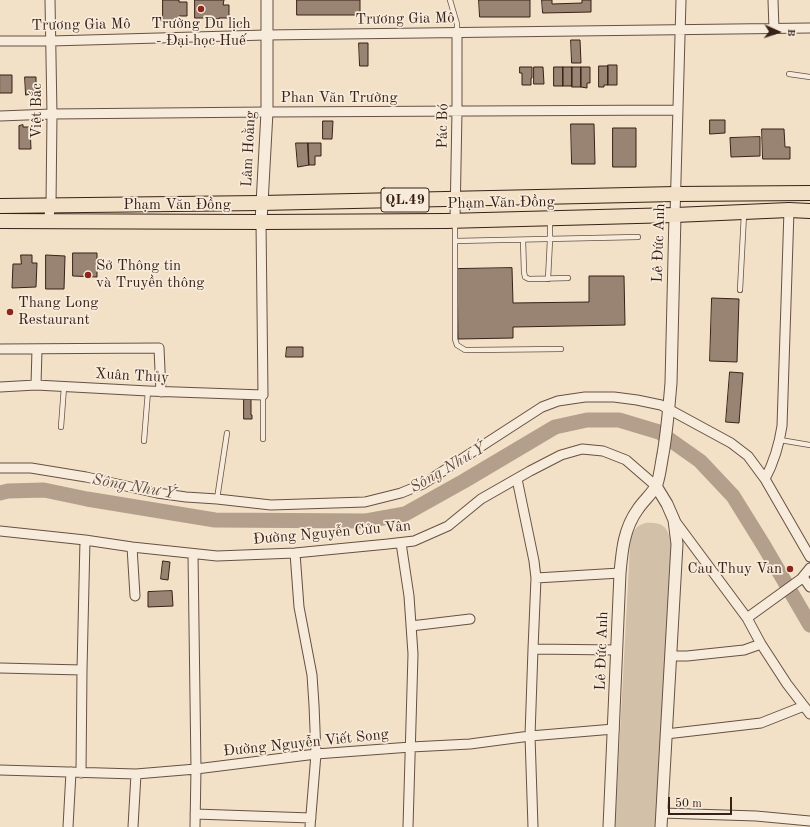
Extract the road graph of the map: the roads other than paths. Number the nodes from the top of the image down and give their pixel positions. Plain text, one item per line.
1 (50, 0) edge
2 (267, 0) edge
3 (450, 0) edge
4 (681, 0) edge
5 (773, 0) edge
6 (810, 28) edge
7 (680, 29) junction
8 (774, 29) junction
9 (457, 32) junction
10 (266, 34) junction
11 (0, 41) edge
12 (51, 41) junction
13 (789, 74) dead end
14 (810, 77) edge
15 (678, 110) junction
16 (457, 111) junction
17 (267, 112) junction
18 (52, 114) junction
19 (0, 116) edge
20 (810, 193) edge
21 (676, 194) junction
22 (456, 200) junction
23 (261, 203) junction
24 (51, 205) junction
25 (0, 206) edge
26 (789, 210) junction
27 (810, 211) edge
28 (744, 212) junction
29 (675, 215) junction
30 (550, 219) junction
31 (455, 220) junction
32 (0, 221) edge
33 (48, 221) junction
34 (261, 222) junction
35 (638, 238) dead end
36 (523, 240) junction
37 (550, 240) junction
38 (455, 241) junction
39 (568, 278) dead end
40 (548, 279) junction
41 (740, 290) dead end
42 (0, 349) edge
43 (37, 349) junction
44 (561, 349) dead end
45 (36, 385) junction
46 (0, 387) edge
47 (64, 387) junction
48 (148, 391) junction
49 (161, 392) junction
50 (263, 395) junction
51 (669, 414) junction
52 (62, 428) dead end
53 (227, 432) dead end
54 (263, 439) dead end
55 (780, 440) junction
56 (144, 441) dead end
57 (810, 445) edge
58 (0, 468) edge
59 (517, 479) junction
60 (766, 479) junction
61 (656, 486) junction
62 (217, 499) junction
63 (674, 520) junction
64 (0, 530) edge
65 (85, 540) junction
66 (401, 543) junction
67 (132, 548) junction
68 (295, 553) junction
69 (194, 554) junction
70 (810, 557) edge
71 (810, 568) edge
72 (620, 573) junction
73 (536, 578) junction
74 (802, 578) junction
75 (810, 587) edge
76 (135, 596) dead end
77 (747, 618) junction
78 (470, 619) dead end
79 (411, 626) junction
80 (761, 644) junction
81 (533, 648) junction
82 (616, 650) junction
83 (670, 656) junction
84 (0, 668) edge
85 (82, 670) junction
86 (804, 706) junction
87 (810, 714) edge
88 (614, 729) junction
89 (666, 734) junction
90 (530, 736) junction
91 (411, 747) junction
92 (316, 754) junction
93 (196, 769) junction
94 (0, 770) edge
95 (71, 772) junction
96 (81, 772) junction
97 (136, 774) junction
98 (662, 813) junction
99 (195, 814) junction
100 (810, 820) edge
101 (778, 822) edge
102 (310, 823) edge
103 (68, 827) edge
104 (133, 827) edge
105 (195, 827) edge
106 (408, 827) edge
107 (533, 827) edge
108 (609, 827) edge
109 (661, 827) edge

1 - 12 street, Việt Bắc
2 - 10 street, Lâm Hoằng
3 - 9 lane
4 - 7 street, Lê Đức Anh
5 - 8 street
6 - 8 street, Trương Gia Mô
7 - 8 street, Trương Gia Mô
7 - 9 street, Trương Gia Mô
7 - 15 street, Lê Đức Anh
9 - 10 street, Trương Gia Mô
9 - 16 street, Pác Bó
10 - 12 street, Trương Gia Mô
10 - 17 street, Lâm Hoằng
11 - 12 street, Trương Gia Mô
12 - 18 street, Việt Bắc
13 - 14 lane
15 - 16 street, Phan Văn Trường
15 - 21 street, Lê Đức Anh
16 - 17 street, Phan Văn Trường
16 - 22 street, Pác Bó
17 - 18 street, Phan Văn Trường
17 - 23 street, Lâm Hoằng
18 - 19 street, Phan Văn Trường
18 - 24 street, Việt Bắc
20 - 21 main road, Phạm Văn Đồng / QL.49
21 - 22 main road, Phạm Văn Đồng / QL.49
21 - 29 street, Lê Đức Anh
22 - 23 main road, Phạm Văn Đồng / QL.49
22 - 31 street, Pác Bó
23 - 24 main road, Phạm Văn Đồng / QL.49
23 - 34 street, Lâm Hoằng
24 - 25 main road, Phạm Văn Đồng / QL.49
24 - 33 street, Việt Bắc
26 - 27 main road, Phạm Văn Đồng / QL.49
26 - 28 main road, Phạm Văn Đồng / QL.49
26 - 55 street
28 - 29 main road, Phạm Văn Đồng / QL.49
28 - 41 lane
29 - 30 main road, Phạm Văn Đồng / QL.49
29 - 51 street, Lê Đức Anh
30 - 31 main road, Phạm Văn Đồng / QL.49
30 - 37 lane
31 - 34 main road, Phạm Văn Đồng / QL.49
31 - 38 lane
32 - 33 main road, Phạm Văn Đồng / QL.49
33 - 34 main road, Phạm Văn Đồng / QL.49
34 - 50 street, Lâm Hoằng
35 - 37 lane
36 - 37 lane
36 - 38 lane
36 - 40 lane
37 - 40 lane
38 - 44 lane
39 - 40 lane
42 - 43 street
43 - 45 street
43 - 49 street
45 - 46 street, Xuân Thủy
45 - 47 street, Xuân Thủy
47 - 48 street, Xuân Thủy
47 - 52 lane
48 - 49 street, Xuân Thủy
48 - 56 lane
49 - 50 street, Xuân Thủy
50 - 54 lane
51 - 60 street
51 - 61 street, Lê Đức Anh
51 - 62 street
53 - 62 lane
55 - 57 lane
55 - 60 street
58 - 62 street
59 - 61 street, Đường Nguyễn Cửu Vân
59 - 66 street, Đường Nguyễn Cửu Vân
59 - 73 street
60 - 70 street
61 - 63 street
61 - 72 street, Lê Đức Anh
63 - 77 street
63 - 83 street
64 - 65 street, Đường Nguyễn Cửu Vân
65 - 67 street, Đường Nguyễn Cửu Vân
65 - 85 street
66 - 68 street, Đường Nguyễn Cửu Vân
66 - 79 street
67 - 69 street, Đường Nguyễn Cửu Vân
67 - 76 street
68 - 69 street, Đường Nguyễn Cửu Vân
68 - 92 street
69 - 93 street
71 - 74 street
72 - 73 street
72 - 82 street, Lê Đức Anh
73 - 81 street
74 - 75 street
74 - 77 street
77 - 80 street
78 - 79 street
79 - 91 street
80 - 83 street
80 - 86 street
81 - 82 street
81 - 90 street
82 - 88 street, Lê Đức Anh
83 - 89 street
84 - 85 street
85 - 96 street
86 - 87 street
86 - 89 street
88 - 90 street, Đường Nguyễn Viết Song
88 - 108 street, Lê Đức Anh
89 - 98 street
90 - 91 street, Đường Nguyễn Viết Song
90 - 107 street
91 - 92 street, Đường Nguyễn Viết Song
91 - 106 street
92 - 93 street, Đường Nguyễn Viết Song
92 - 102 street
93 - 97 street, Đường Nguyễn Viết Song
93 - 99 street
94 - 95 street, Đường Nguyễn Viết Song
95 - 96 street, Đường Nguyễn Viết Song
95 - 103 street
96 - 97 street, Đường Nguyễn Viết Song
97 - 104 street
98 - 101 street
98 - 109 street
99 - 102 street
99 - 105 street
100 - 101 street

